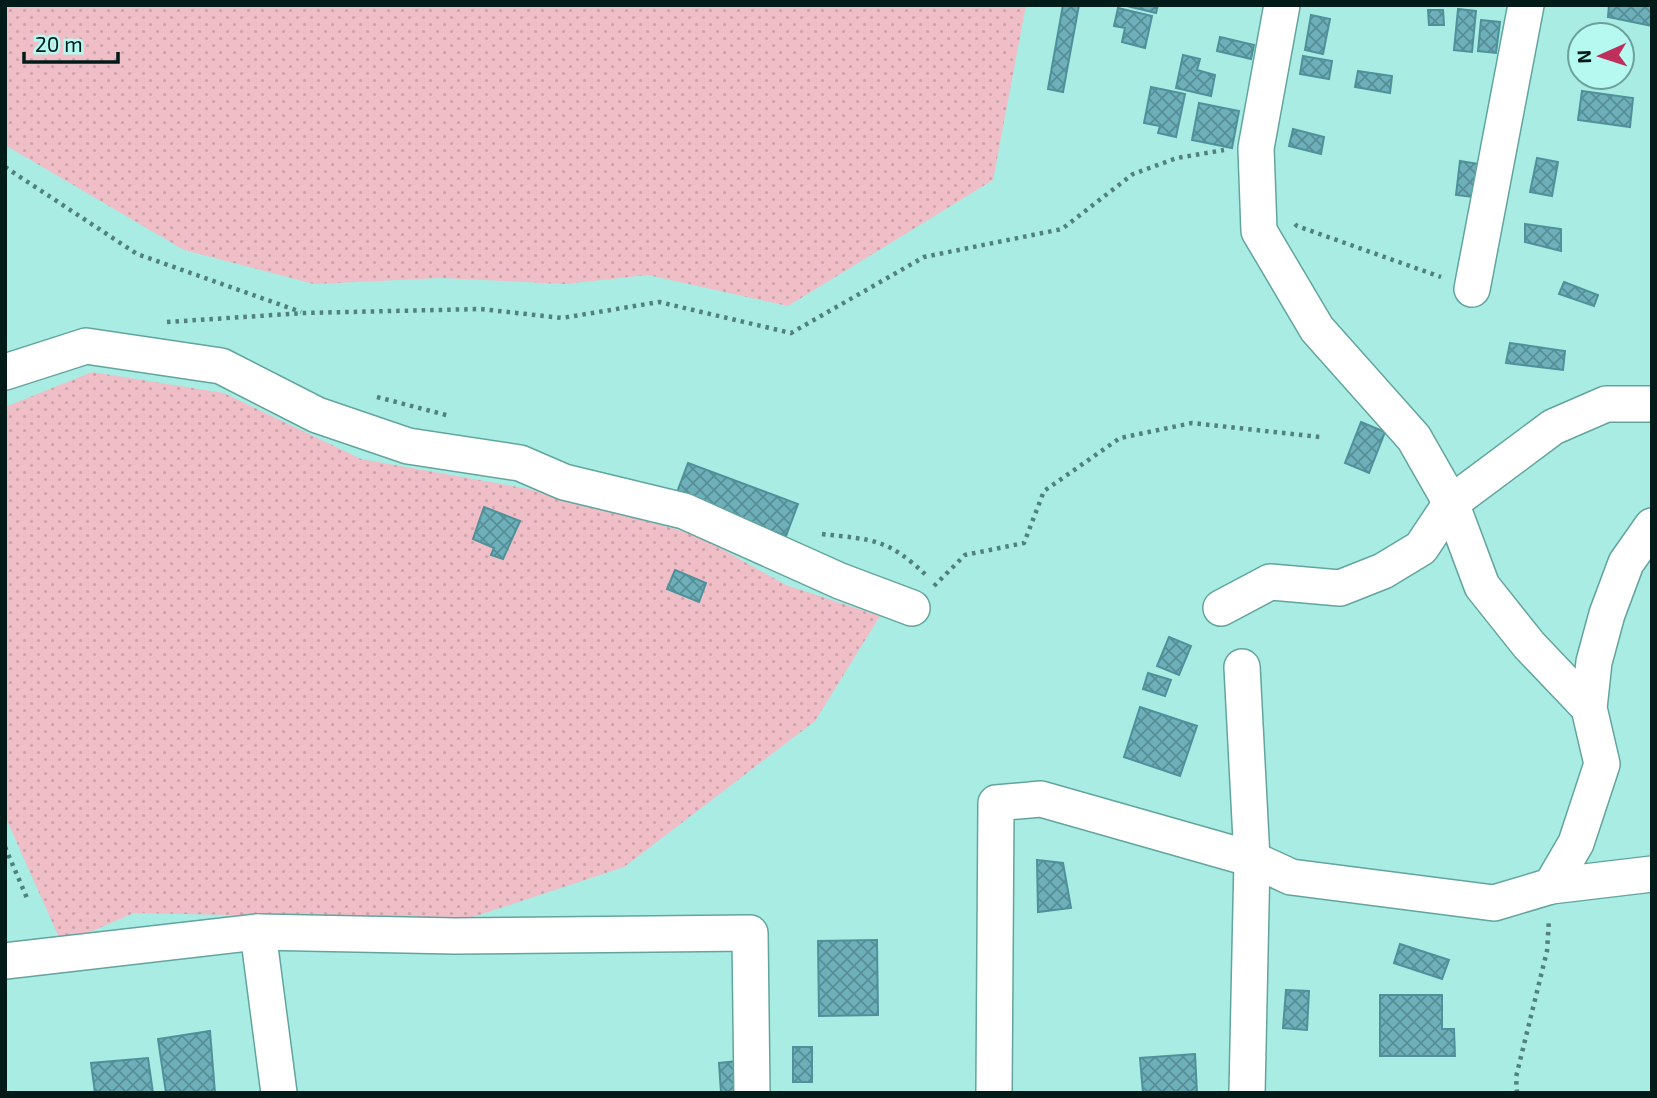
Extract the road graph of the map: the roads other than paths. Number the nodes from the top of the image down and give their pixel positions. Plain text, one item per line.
1 (1282, 5) edge
2 (1526, 5) edge
3 (1472, 289) road end
4 (5, 372) edge
5 (1652, 404) edge
6 (1451, 503) junction
7 (1652, 526) edge
8 (912, 608) road end
9 (1221, 608) dead end
10 (1242, 667) dead end
11 (1590, 708) junction
12 (1252, 859) junction
13 (1652, 874) edge
14 (1550, 886) junction
15 (258, 932) junction
16 (5, 961) edge
17 (279, 1093) edge
18 (752, 1093) edge
19 (994, 1093) edge
20 (1247, 1093) edge

1 - 6 street
2 - 3 street
4 - 8 street
5 - 6 street
6 - 9 street
6 - 11 street
7 - 11 street
10 - 12 street
11 - 14 street
12 - 14 street
12 - 19 street
12 - 20 street
13 - 14 street
15 - 16 street
15 - 17 street
15 - 18 street

